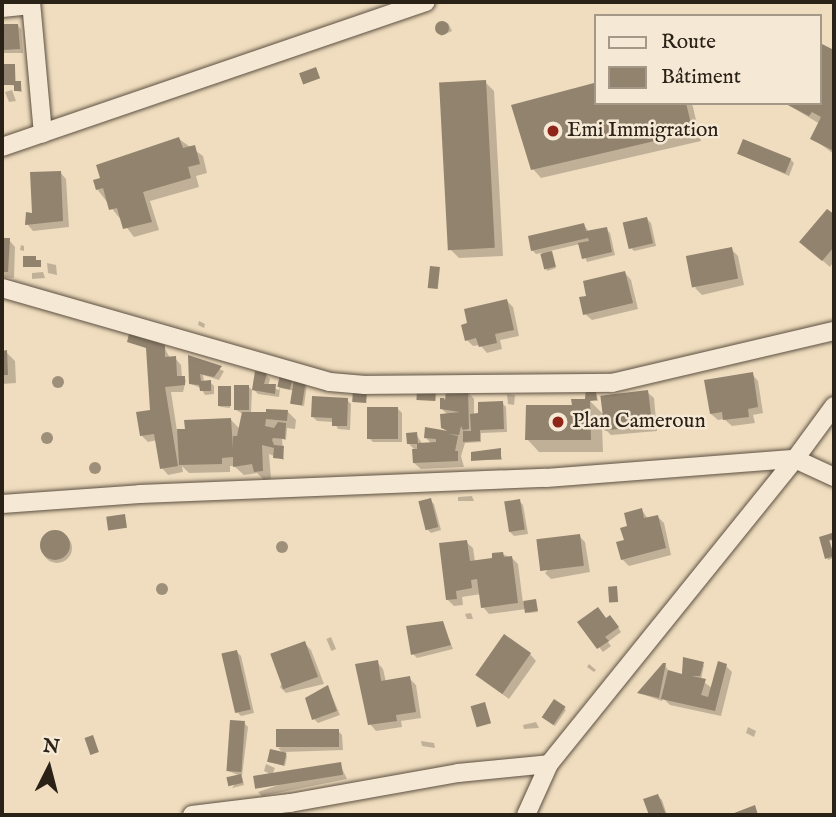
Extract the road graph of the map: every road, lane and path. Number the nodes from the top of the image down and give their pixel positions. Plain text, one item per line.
1 (426, 2) edge
2 (31, 3) edge
3 (2, 8) edge
4 (43, 133) junction
5 (2, 147) edge
6 (2, 288) edge
7 (834, 331) edge
8 (834, 406) edge
9 (795, 459) junction
10 (834, 478) edge
11 (2, 504) edge
12 (549, 764) junction
13 (192, 815) edge
14 (526, 815) edge

1 - 4 street
2 - 3 street
2 - 4 street
4 - 5 street
6 - 7 street
8 - 9 street
9 - 10 street
9 - 11 street
9 - 12 street
12 - 13 street
12 - 14 street

